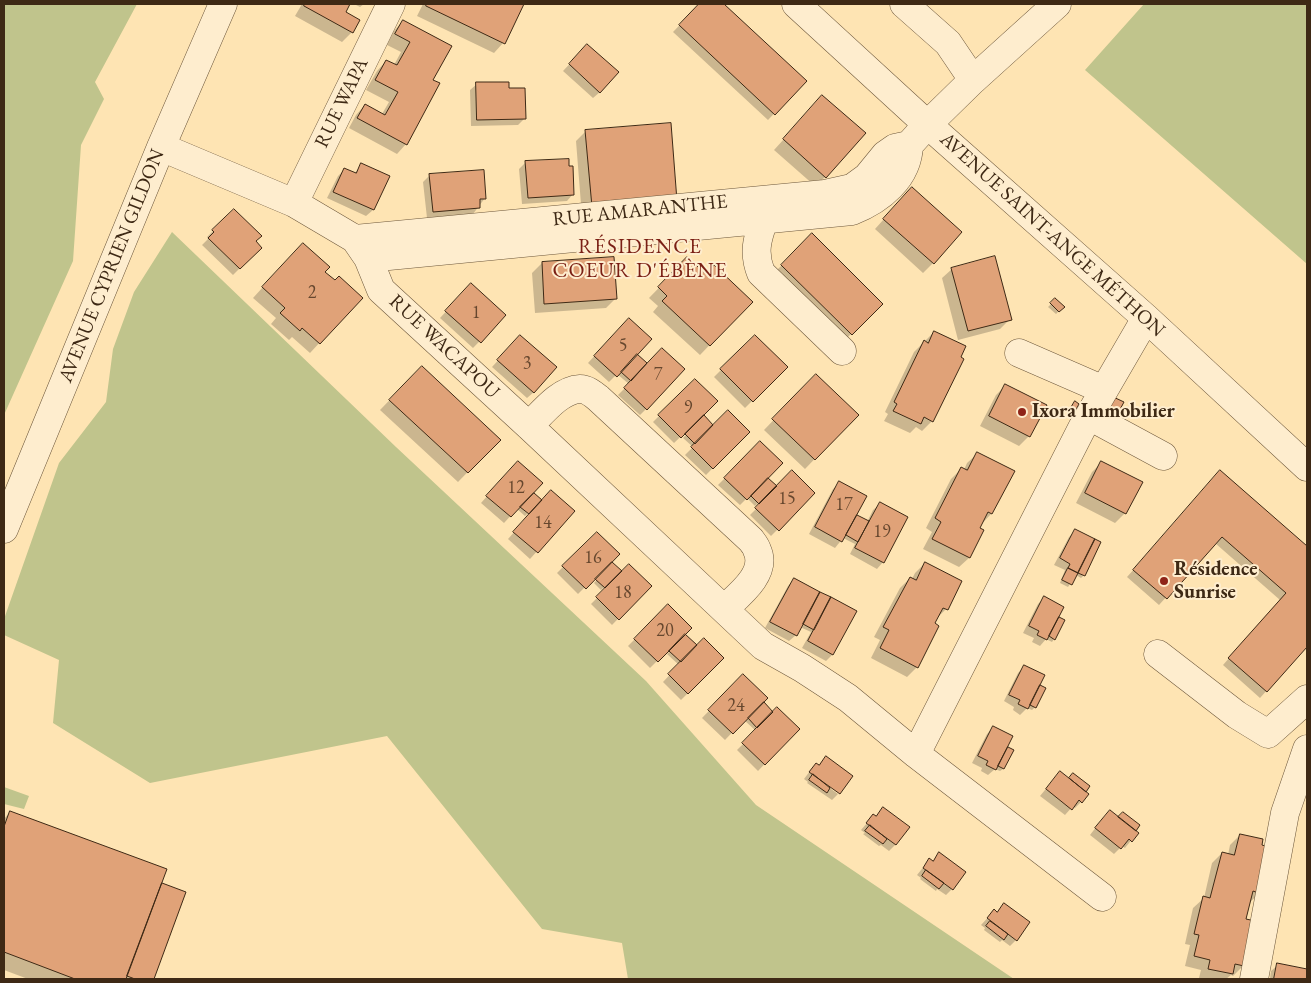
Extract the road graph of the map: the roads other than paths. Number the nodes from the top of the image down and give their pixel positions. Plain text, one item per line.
1 (223, 4) edge
2 (391, 4) edge
3 (796, 4) edge
4 (904, 4) edge
5 (1057, 4) edge
6 (973, 80) junction
7 (928, 124) junction
8 (909, 145) junction
9 (161, 147) junction
10 (294, 203) junction
11 (764, 220) junction
12 (501, 235) junction
13 (361, 249) junction
14 (1146, 318) junction
15 (842, 351) dead end
16 (1019, 353) dead end
17 (1104, 390) junction
18 (1089, 416) junction
19 (530, 426) junction
20 (1162, 456) dead end
21 (1307, 467) edge
22 (4, 529) edge
23 (724, 609) junction
24 (1158, 654) dead end
25 (1307, 699) edge
26 (1307, 749) edge
27 (916, 754) junction
28 (1102, 897) dead end
29 (1254, 979) edge

1 - 9 street, AVENUE CYPRIEN GILDON
2 - 10 street, RUE WAPA
3 - 7 street, AVENUE SAINT-ANGE MÉTHON
4 - 6 street
5 - 6 street, RUE AMARANTHE
6 - 7 street, RUE AMARANTHE
7 - 8 street, RUE AMARANTHE
7 - 14 street, AVENUE SAINT-ANGE MÉTHON
8 - 11 street, RUE AMARANTHE
8 - 12 street, RUE AMARANTHE
9 - 10 street
9 - 22 street, AVENUE CYPRIEN GILDON
10 - 13 street
11 - 12 street, RUE AMARANTHE
11 - 15 street
12 - 13 street, RUE AMARANTHE
13 - 19 street, RUE WACAPOU
14 - 17 street
14 - 21 street, AVENUE SAINT-ANGE MÉTHON
16 - 17 street
17 - 18 street
18 - 20 street
18 - 27 street
19 - 23 street, RUE WACAPOU
19 - 23 street
23 - 27 street, RUE WACAPOU
24 - 25 street
26 - 29 street
27 - 28 street, RUE WACAPOU

